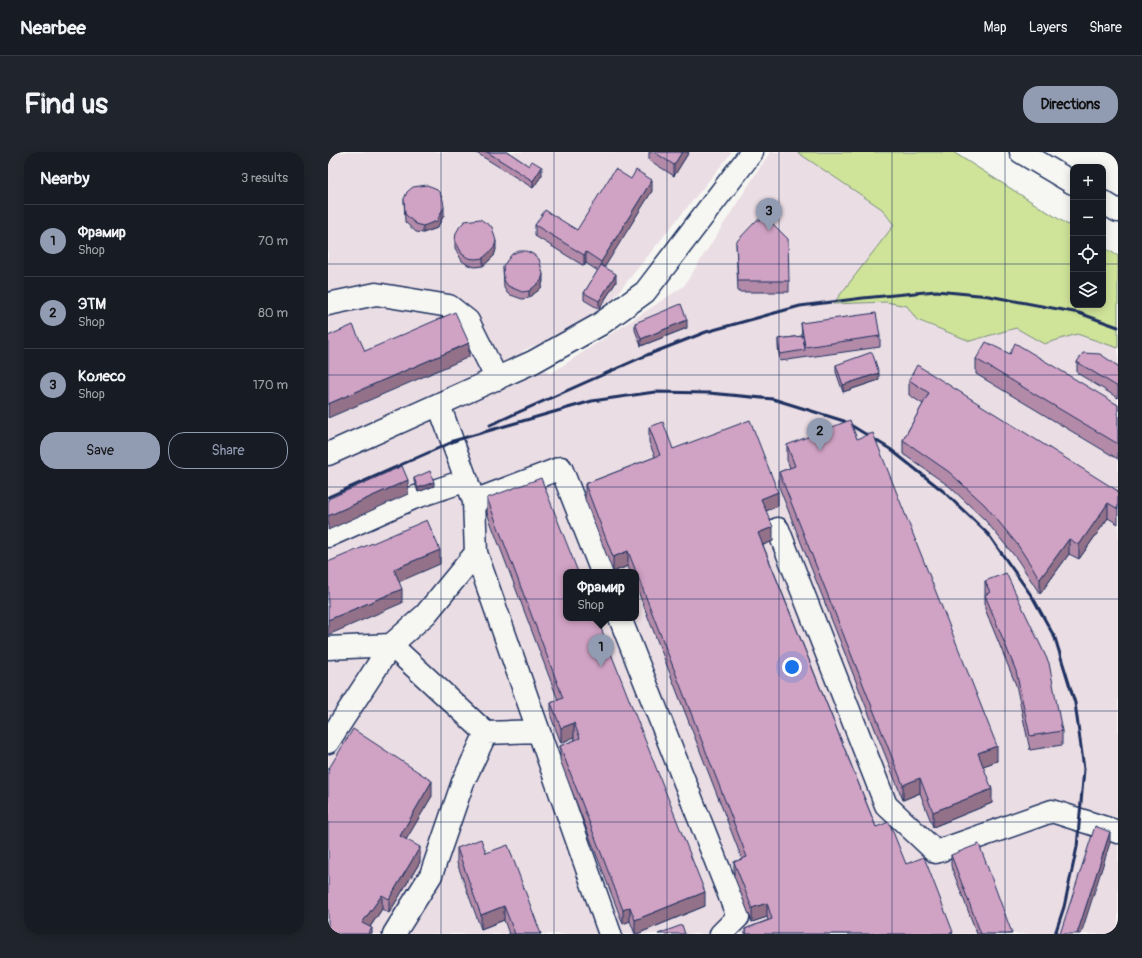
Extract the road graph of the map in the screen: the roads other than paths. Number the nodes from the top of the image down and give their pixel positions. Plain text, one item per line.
1 (752, 152) edge
2 (1021, 152) edge
3 (1070, 182) edge
4 (1106, 204) edge
5 (1118, 211) edge
6 (328, 304) edge
7 (497, 379) junction
8 (439, 405) junction
9 (328, 454) edge
10 (466, 480) junction
11 (474, 501) junction
12 (778, 529) dead end
13 (328, 536) edge
14 (476, 553) junction
15 (601, 569) edge
16 (621, 621) edge
17 (391, 645) junction
18 (328, 648) edge
19 (538, 731) junction
20 (486, 733) junction
21 (328, 742) edge
22 (1118, 832) edge
23 (394, 934) edge
24 (610, 934) edge
25 (721, 934) edge

1 - 7 street
2 - 3 street
4 - 5 street
6 - 7 street
7 - 8 street
8 - 9 street
8 - 10 street
10 - 11 street
10 - 13 street
11 - 14 street
11 - 15 street
12 - 22 street
14 - 17 street
14 - 19 street
16 - 25 street
17 - 18 street
17 - 20 street
17 - 21 street
19 - 20 street
19 - 24 street
20 - 23 street

